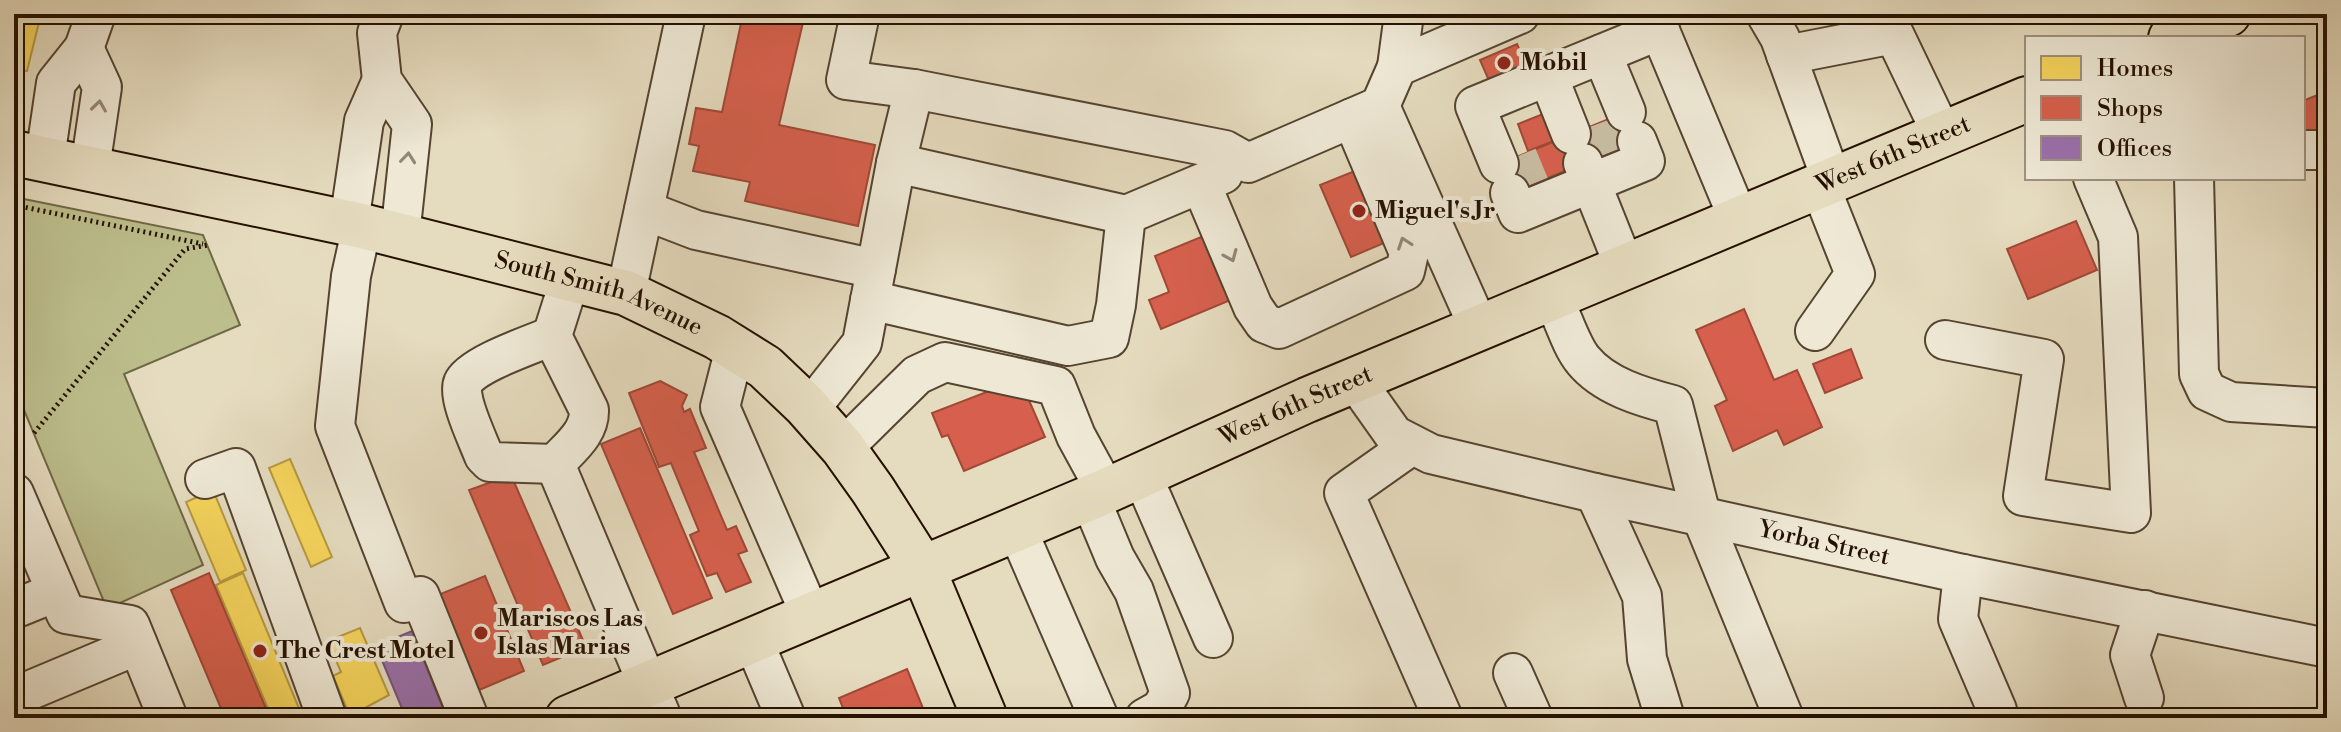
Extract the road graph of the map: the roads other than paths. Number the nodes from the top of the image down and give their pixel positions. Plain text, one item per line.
1 (384, 14) edge
2 (686, 14) edge
3 (860, 14) edge
4 (1404, 14) edge
5 (1520, 14) edge
6 (1766, 14) edge
7 (2161, 14) edge
8 (2228, 14) edge
9 (1656, 22) edge
10 (90, 31) edge
11 (2171, 36) edge
12 (2177, 36) edge
13 (1786, 55) junction
14 (1574, 65) junction
15 (1397, 67) junction
16 (382, 80) junction
17 (914, 89) junction
18 (2025, 100) edge
19 (1366, 112) junction
20 (1942, 134) junction
21 (1603, 148) junction
22 (2305, 150) edge
23 (2327, 150) edge
24 (30, 156) edge
25 (896, 163) junction
26 (1248, 163) junction
27 (90, 168) junction
28 (2094, 180) edge
29 (2195, 181) edge
30 (1201, 184) junction
31 (1826, 184) junction
32 (644, 210) junction
33 (1126, 215) junction
34 (1739, 220) junction
35 (370, 228) junction
36 (1625, 268) junction
37 (570, 279) junction
38 (873, 284) junction
39 (626, 293) junction
40 (1553, 298) junction
41 (1479, 328) junction
42 (1815, 331) dead end
43 (552, 336) junction
44 (1945, 340) dead end
45 (735, 348) junction
46 (1355, 380) junction
47 (2327, 408) edge
48 (809, 410) junction
49 (1412, 445) junction
50 (843, 448) junction
51 (555, 464) junction
52 (205, 479) dead end
53 (1113, 488) junction
54 (1595, 493) junction
55 (16, 504) edge
56 (1701, 515) junction
57 (1017, 529) junction
58 (1115, 558) junction
59 (922, 567) junction
60 (1963, 574) junction
61 (56, 592) junction
62 (14, 609) edge
63 (2145, 610) junction
64 (811, 616) junction
65 (1213, 638) dead end
66 (753, 640) junction
67 (138, 645) junction
68 (2327, 648) edge
69 (1513, 673) dead end
70 (14, 697) edge
71 (2144, 698) dead end
72 (654, 701) edge
73 (783, 716) edge
74 (1098, 717) edge
75 (168, 718) edge
76 (327, 718) edge
77 (469, 718) edge
78 (568, 718) edge
79 (985, 718) edge
80 (1145, 718) edge
81 (1443, 718) edge
82 (1533, 718) edge
83 (1665, 718) edge
84 (1784, 718) edge
85 (1995, 718) edge

1 - 16 street
2 - 32 street
3 - 17 street
4 - 15 street
5 - 15 street
6 - 13 street
7 - 11 street
8 - 12 main road
9 - 14 street
9 - 34 street
10 - 24 street
27 -> 10 street
13 - 20 street
13 - 31 street
14 - 21 street
14 - 21 street
14 - 21 street
15 - 19 street
16 - 35 street
35 -> 16 street
17 - 25 street
17 - 26 street
18 - 20 main road, West 6th Street
19 - 26 street
30 -> 19 street
19 - 41 street
20 - 31 main road, West 6th Street
21 - 36 street
22 - 23 street
24 - 27 main road, South Smith Avenue
25 - 33 street
25 - 38 street
26 - 30 street
27 - 35 main road, South Smith Avenue
28 - 44 street
29 - 47 street
30 - 33 street
31 - 34 main road, West 6th Street
31 - 42 street
32 - 38 street
32 - 39 street
33 - 38 street
34 - 36 main road, West 6th Street
35 - 37 main road, South Smith Avenue
35 - 77 street
36 - 40 main road, West 6th Street
37 - 39 main road, South Smith Avenue
37 - 43 street
38 - 48 street
39 - 45 main road, South Smith Avenue
40 - 41 main road, West 6th Street
40 - 56 street
41 - 46 main road, West 6th Street
43 - 51 street
43 - 51 street
45 - 48 main road, South Smith Avenue
45 - 64 street
46 - 49 street, Yorba Street
46 - 53 main road, West 6th Street
48 - 50 main road, South Smith Avenue
49 - 54 street, Yorba Street
49 - 81 street
50 - 53 street
50 - 59 main road, South Smith Avenue
51 - 72 street
52 - 76 street
53 - 57 main road, West 6th Street
53 - 58 street
53 - 65 street
54 - 56 street, Yorba Street
54 - 83 street
55 - 61 street
56 - 60 street, Yorba Street
56 - 84 street
57 - 59 main road, West 6th Street
57 - 74 street
58 - 74 street
58 - 80 street
59 - 64 main road, West 6th Street
59 - 79 main road, South Smith Avenue
60 - 63 street, Yorba Street
60 - 85 street
61 - 62 street
61 - 67 street
63 - 68 street, Yorba Street
63 - 71 street
64 - 66 main road, West 6th Street
66 - 72 main road, West 6th Street
66 - 73 street
67 - 70 street
67 - 75 street
69 - 82 street
72 - 78 main road, West 6th Street

